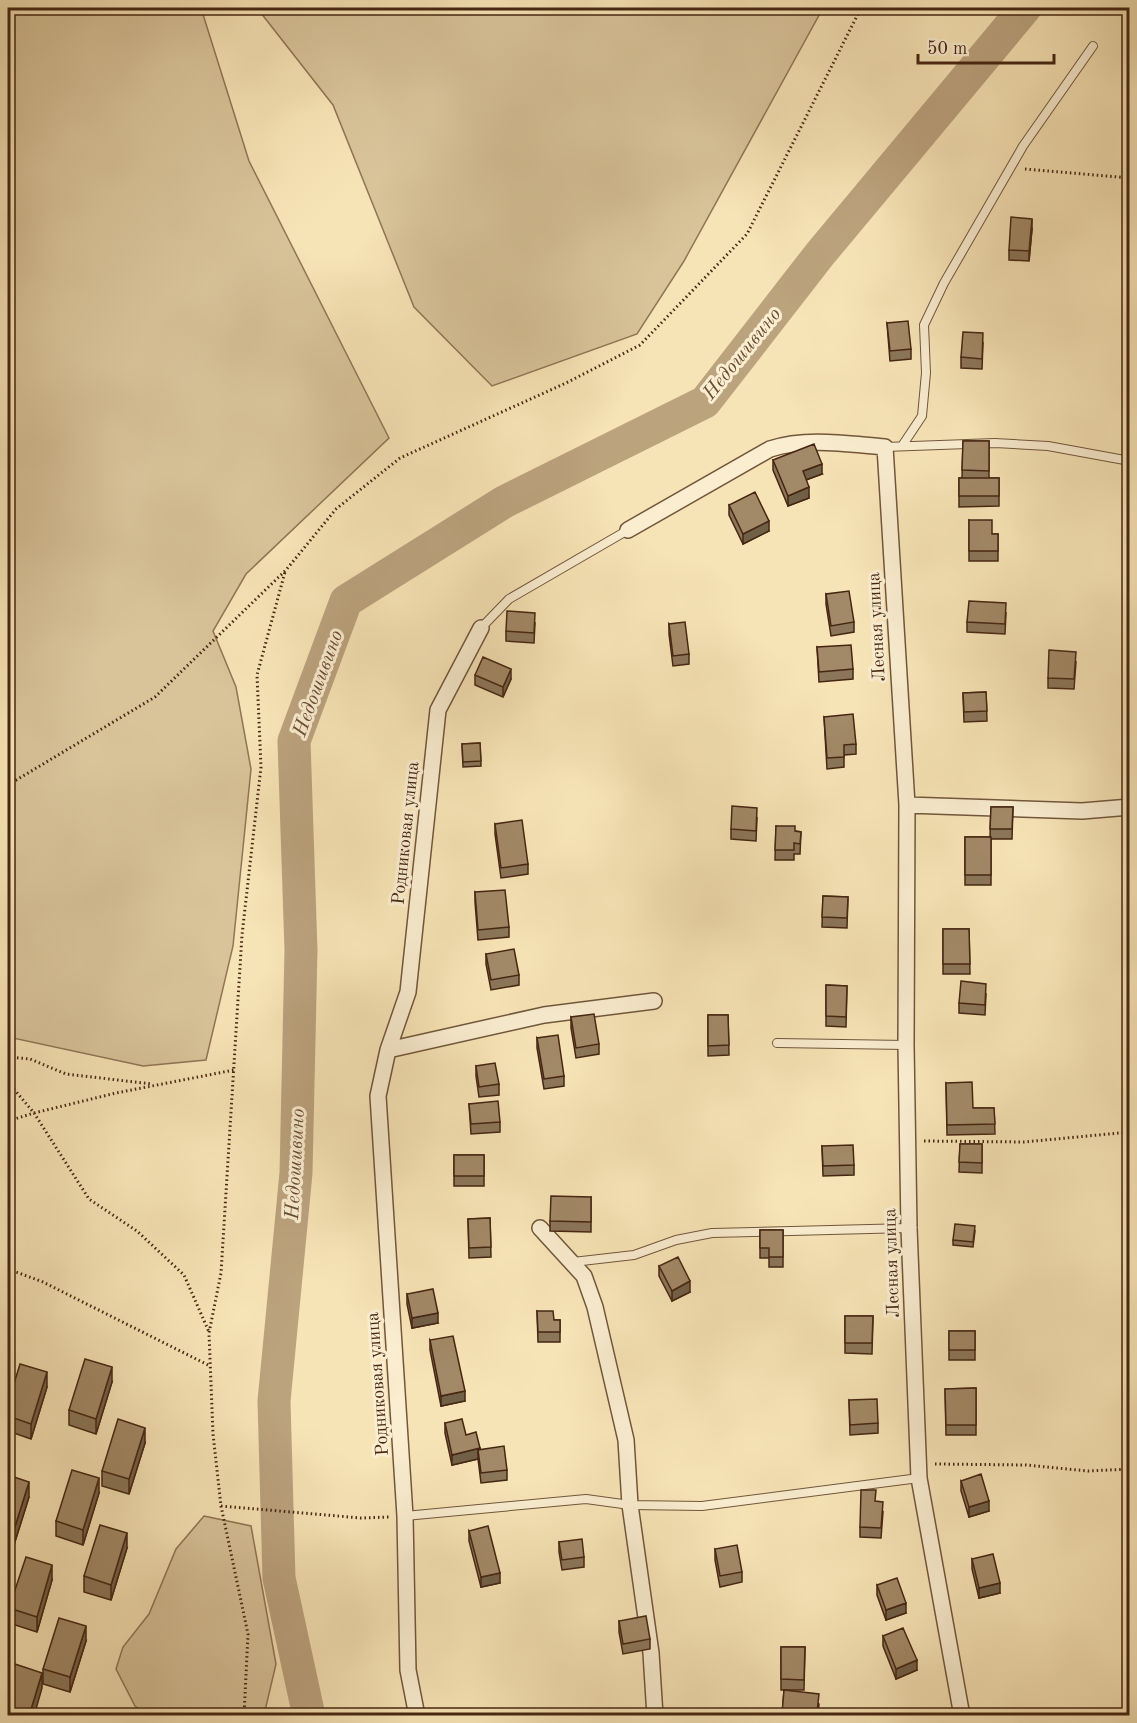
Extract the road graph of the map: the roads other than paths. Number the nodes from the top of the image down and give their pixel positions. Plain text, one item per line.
1 (1093, 46) dead end
2 (902, 446) junction
3 (885, 447) junction
4 (1130, 461) edge
5 (628, 530) joint
6 (481, 628) joint
7 (907, 805) junction
8 (1130, 807) edge
9 (654, 1001) dead end
10 (777, 1043) dead end
11 (906, 1045) junction
12 (388, 1050) junction
13 (540, 1228) dead end
14 (909, 1228) junction
15 (572, 1263) junction
16 (919, 1471) junction
17 (630, 1505) junction
18 (405, 1516) junction
19 (417, 1716) edge
20 (655, 1716) edge
21 (962, 1716) edge

1 - 2 lane
2 - 3 lane
2 - 4 lane
3 - 5 street
3 - 7 street, Лесная улица
5 - 6 lane
6 - 12 street, Родниковая улица
7 - 8 street
7 - 11 street, Лесная улица
9 - 12 street
10 - 11 lane
11 - 14 street, Лесная улица
12 - 18 street, Родниковая улица
13 - 15 street
14 - 15 lane
14 - 16 street, Лесная улица
15 - 17 street
16 - 17 lane
16 - 21 street, Лесная улица
17 - 18 lane
17 - 20 street
18 - 19 street, Родниковая улица

